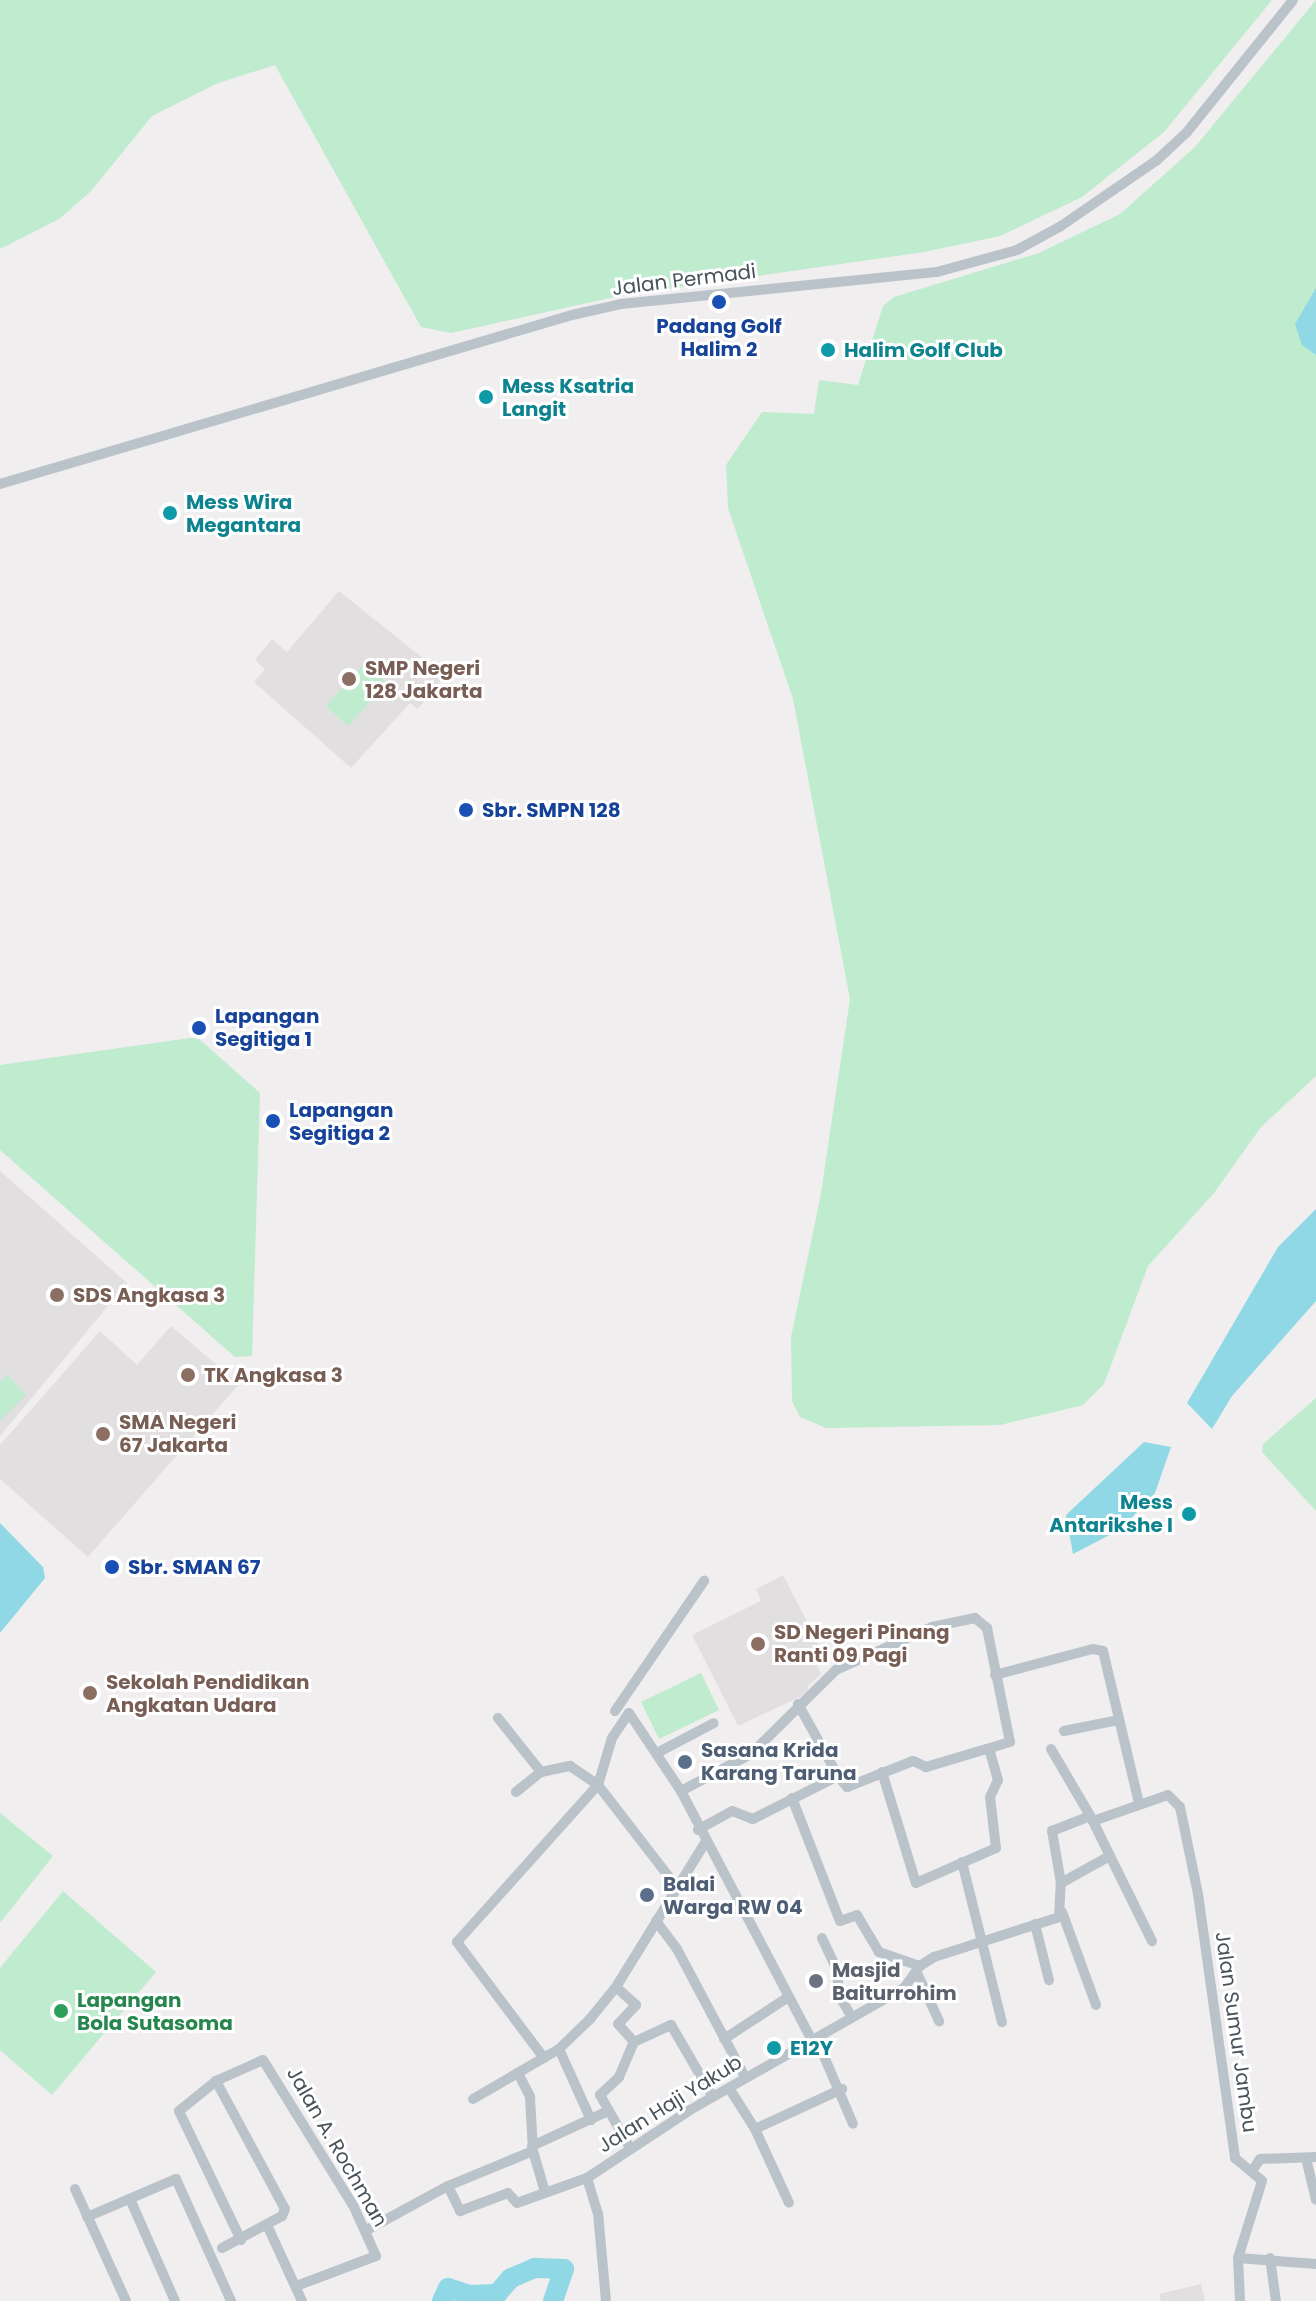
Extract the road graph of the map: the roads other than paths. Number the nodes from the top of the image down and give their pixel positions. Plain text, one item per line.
1 (1293, 0) edge
2 (0, 484) edge
3 (704, 1581) dead end
4 (995, 1675) junction
5 (798, 1704) junction
6 (615, 1711) dead end
7 (498, 1718) dead end
8 (1118, 1720) junction
9 (714, 1723) dead end
10 (1064, 1731) dead end
11 (989, 1749) junction
12 (1051, 1749) dead end
13 (657, 1753) junction
14 (541, 1772) junction
15 (882, 1772) junction
16 (838, 1776) junction
17 (598, 1785) junction
18 (681, 1791) junction
19 (516, 1792) dead end
20 (792, 1798) junction
21 (1139, 1803) junction
22 (1092, 1818) junction
23 (698, 1830) junction
24 (705, 1843) junction
25 (1110, 1856) junction
26 (962, 1862) junction
27 (1061, 1883) junction
28 (676, 1886) junction
29 (1062, 1912) junction
30 (656, 1921) junction
31 (1035, 1924) junction
32 (822, 1938) dead end
33 (979, 1939) junction
34 (1152, 1941) dead end
35 (919, 1970) junction
36 (1049, 1980) dead end
37 (616, 1987) junction
38 (787, 1998) junction
39 (1096, 2005) dead end
40 (851, 2016) junction
41 (939, 2021) dead end
42 (1002, 2022) dead end
43 (724, 2039) junction
44 (815, 2041) junction
45 (634, 2042) junction
46 (559, 2049) junction
47 (544, 2058) junction
48 (518, 2073) junction
49 (745, 2077) junction
50 (216, 2081) junction
51 (729, 2088) junction
52 (842, 2089) junction
53 (713, 2097) junction
54 (473, 2099) dead end
55 (608, 2111) junction
56 (591, 2120) junction
57 (853, 2124) dead end
58 (755, 2129) junction
59 (630, 2148) junction
60 (533, 2149) junction
61 (1311, 2157) edge
62 (1252, 2171) junction
63 (587, 2178) junction
64 (448, 2186) junction
65 (75, 2189) dead end
66 (545, 2192) junction
67 (130, 2199) junction
68 (1316, 2200) edge
69 (789, 2203) dead end
70 (87, 2217) junction
71 (267, 2225) junction
72 (369, 2230) junction
73 (241, 2240) junction
74 (222, 2248) dead end
75 (1238, 2258) junction
76 (1270, 2258) junction
77 (1316, 2264) edge
78 (296, 2286) junction
79 (126, 2301) edge
80 (175, 2301) edge
81 (231, 2301) edge
82 (302, 2301) edge
83 (606, 2301) edge
84 (1240, 2301) edge
85 (1276, 2301) edge

1 - 2 street, Jalan Permadi
3 - 6 street
4 - 5 street
4 - 8 street
4 - 11 street
5 - 16 street
5 - 18 street
7 - 14 street
8 - 10 street
8 - 21 street
9 - 13 street
11 - 15 street
11 - 26 street
12 - 22 street
13 - 17 street
13 - 18 street
14 - 17 street
14 - 19 street
15 - 16 street
15 - 26 street
16 - 20 street
17 - 28 street
17 - 47 street
18 - 23 street
20 - 23 street
20 - 35 street
21 - 22 street
21 - 62 street, Jalan Sumur Jambu
22 - 25 street
22 - 27 street
23 - 24 street
24 - 28 street
24 - 38 street
25 - 27 street
25 - 34 street
26 - 33 street
27 - 29 street
28 - 30 street
29 - 31 street, Jalan Haji Yakub
29 - 39 street
30 - 37 street
30 - 43 street
31 - 33 street, Jalan Haji Yakub
31 - 36 street
32 - 40 street
33 - 35 street, Jalan Haji Yakub
33 - 42 street
35 - 40 street, Jalan Haji Yakub
35 - 41 street
37 - 45 street
37 - 46 street
38 - 43 street
38 - 44 street
40 - 44 street, Jalan Haji Yakub
43 - 49 street
44 - 49 street, Jalan Haji Yakub
44 - 52 street
45 - 53 street
45 - 55 street
46 - 47 street
46 - 56 street
47 - 48 street
48 - 54 street
48 - 60 street
49 - 51 street, Jalan Haji Yakub
50 - 71 street
50 - 72 street, Jalan A. Rochman
50 - 73 street
51 - 53 street, Jalan Haji Yakub
51 - 58 street
52 - 57 street
52 - 58 street
53 - 59 street, Jalan Haji Yakub
55 - 56 street
55 - 59 street
56 - 60 street
58 - 69 street
59 - 63 street, Jalan Haji Yakub
60 - 64 street
60 - 66 street
61 - 62 street
61 - 68 street
62 - 75 street, Jalan Sumur Jambu
63 - 66 street, Jalan Haji Yakub
63 - 83 street
64 - 66 street, Jalan Haji Yakub
64 - 72 street
65 - 70 street
67 - 70 street
67 - 80 street
67 - 81 street
70 - 79 street
71 - 73 street
71 - 78 street
72 - 78 street, Jalan A. Rochman
73 - 74 street
75 - 76 street
75 - 84 street, Jalan Sumur Jambu
76 - 77 street
76 - 85 street
78 - 82 street

